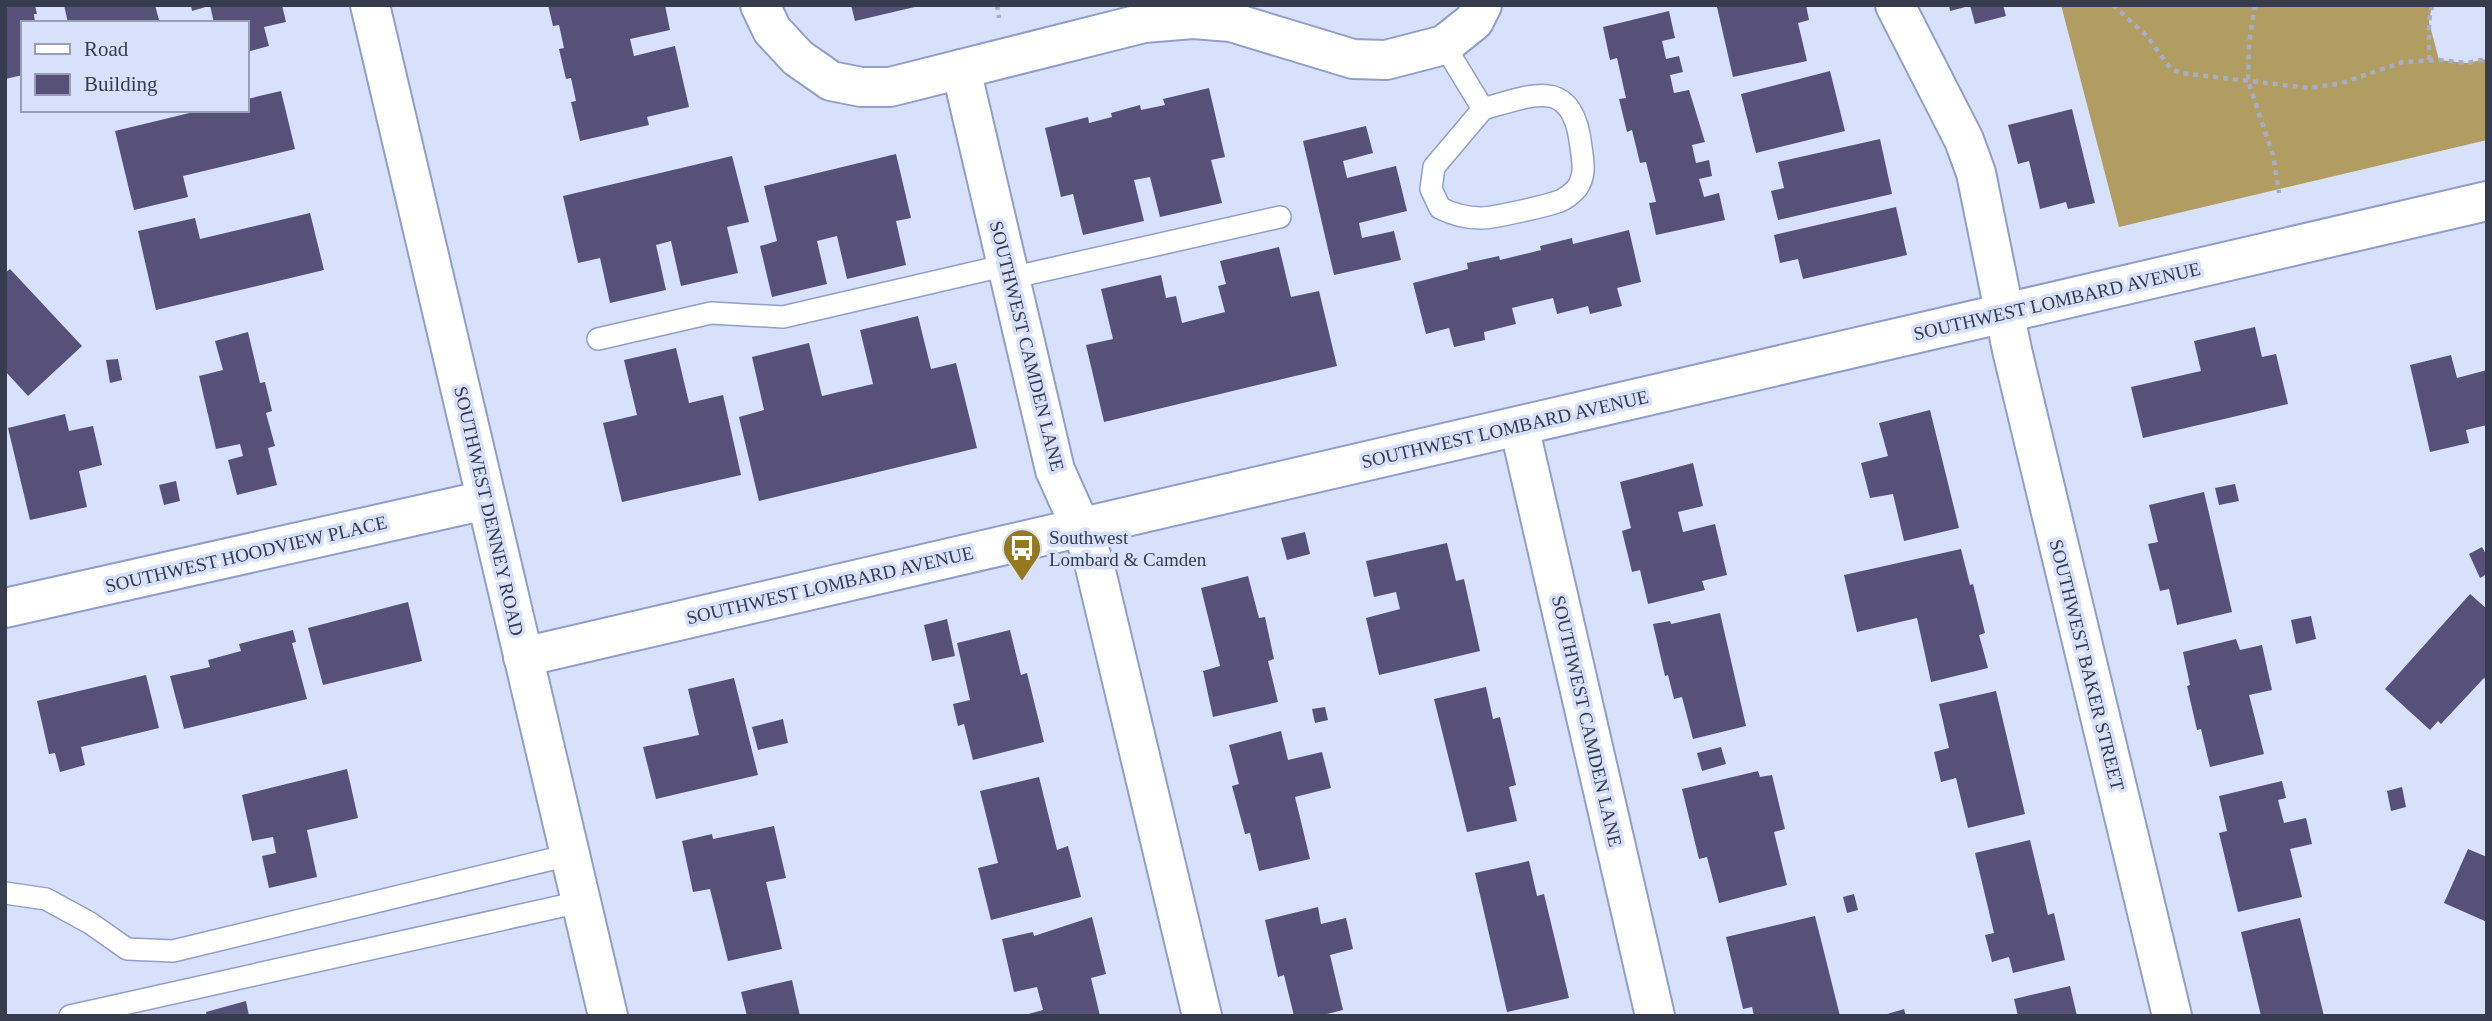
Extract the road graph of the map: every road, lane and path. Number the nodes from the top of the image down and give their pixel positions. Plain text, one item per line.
1 (370, 5) edge
2 (760, 5) edge
3 (996, 5) edge
4 (1482, 5) edge
5 (1895, 5) edge
6 (2113, 5) edge
7 (2255, 5) edge
8 (2432, 5) edge
9 (1000, 18) dead end
10 (1444, 45) junction
11 (2487, 59) edge
12 (2429, 60) junction
13 (961, 69) junction
14 (2248, 81) junction
15 (1483, 109) junction
16 (2279, 193) dead end
17 (2487, 201) edge
18 (1280, 217) dead end
19 (1008, 272) junction
20 (2003, 314) junction
21 (598, 339) dead end
22 (1519, 426) junction
23 (486, 500) junction
24 (1082, 528) junction
25 (5, 608) edge
26 (523, 657) junction
27 (569, 856) junction
28 (5, 893) edge
29 (580, 902) junction
30 (70, 1016) edge
31 (608, 1016) edge
32 (1202, 1016) edge
33 (1655, 1016) edge
34 (2172, 1016) edge

1 - 23 street, SOUTHWEST DENNEY ROAD
2 - 13 street
3 - 9 path
4 - 10 street
5 - 20 street, SOUTHWEST BAKER STREET
6 - 14 path
7 - 14 path
8 - 12 path
10 - 13 street
10 - 15 lane
11 - 12 path
12 - 14 path
13 - 19 street, SOUTHWEST CAMDEN LANE
14 - 16 path
15 - 15 lane
17 - 20 street, SOUTHWEST LOMBARD AVENUE
18 - 19 lane
19 - 21 lane
19 - 24 street, SOUTHWEST CAMDEN LANE
20 - 22 street, SOUTHWEST LOMBARD AVENUE
20 - 34 street, SOUTHWEST BAKER STREET
22 - 24 street, SOUTHWEST LOMBARD AVENUE
22 - 33 street, SOUTHWEST CAMDEN LANE
23 - 25 street, SOUTHWEST HOODVIEW PLACE
23 - 26 street, SOUTHWEST DENNEY ROAD
24 - 26 street, SOUTHWEST LOMBARD AVENUE
24 - 32 street, SOUTHWEST CAMDEN LANE
26 - 27 street, SOUTHWEST DENNEY ROAD
27 - 28 lane
27 - 29 street, SOUTHWEST DENNEY ROAD
29 - 30 lane
29 - 31 street, SOUTHWEST DENNEY ROAD

